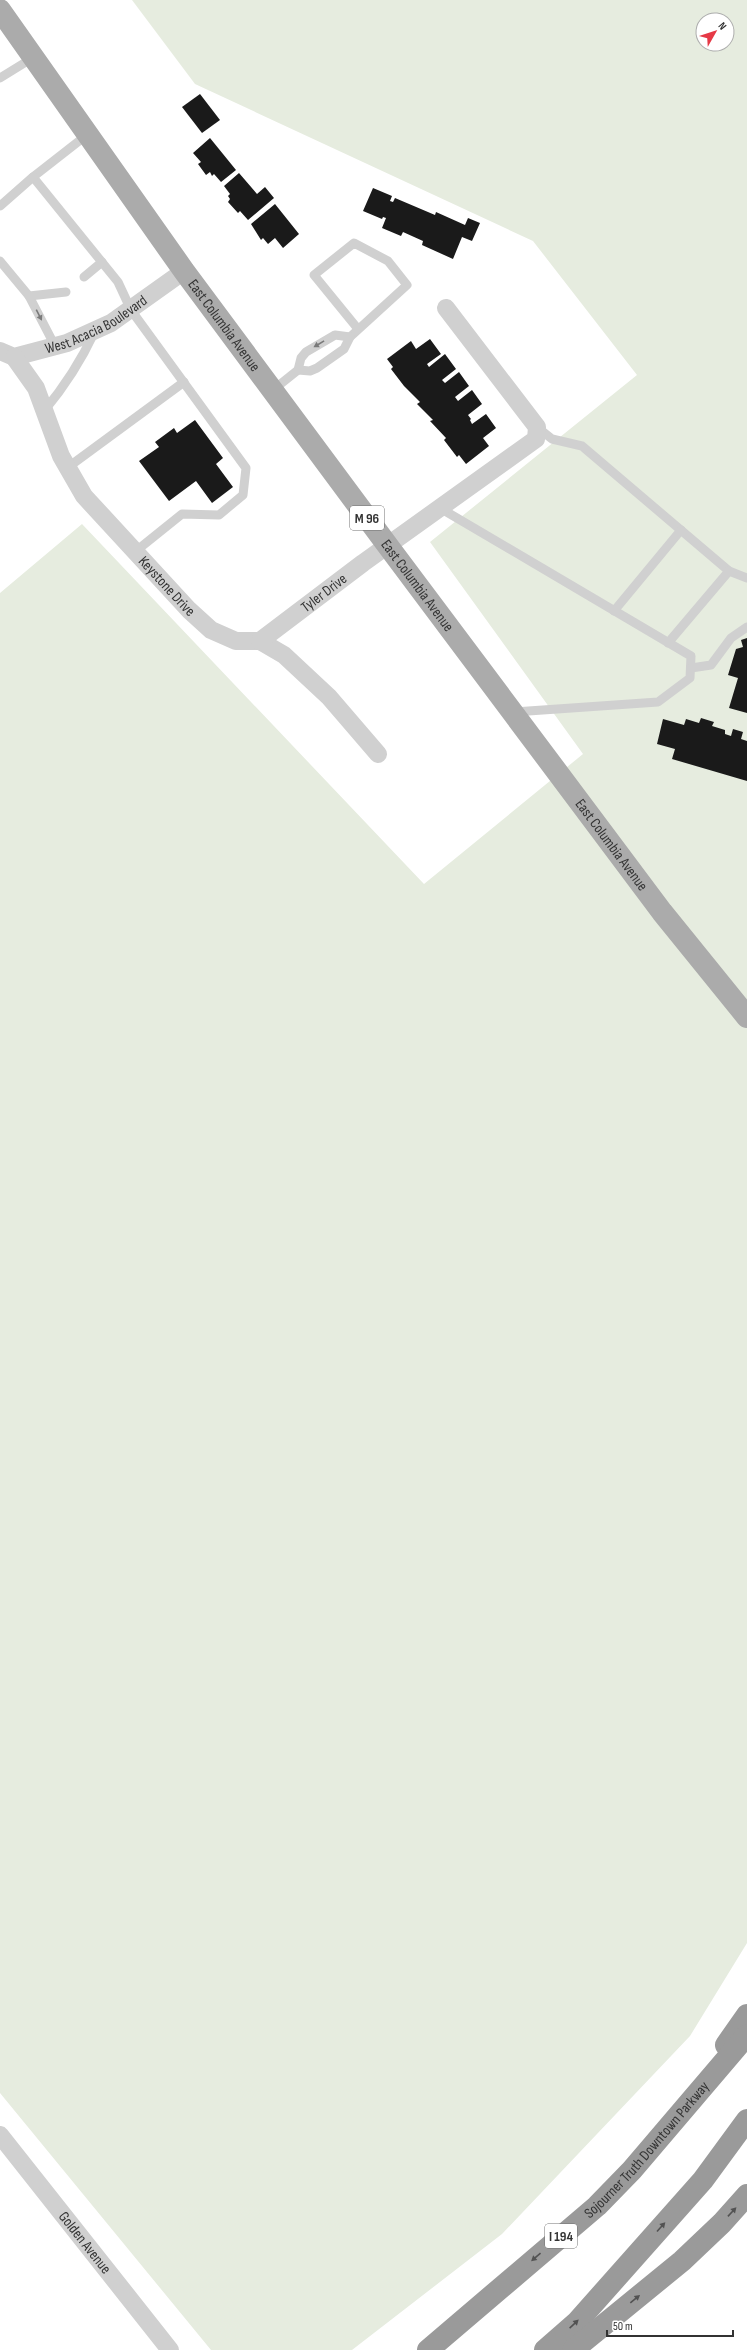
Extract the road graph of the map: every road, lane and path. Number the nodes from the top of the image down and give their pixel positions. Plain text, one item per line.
1 (0, 11) edge
2 (34, 57) junction
3 (0, 78) edge
4 (88, 134) junction
5 (33, 177) junction
6 (0, 206) edge
7 (0, 261) edge
8 (102, 262) junction
9 (184, 271) junction
10 (84, 277) dead end
11 (66, 292) dead end
12 (29, 296) junction
13 (446, 308) dead end
14 (131, 310) junction
15 (358, 329) junction
16 (95, 330) junction
17 (350, 337) junction
18 (55, 346) junction
19 (7, 354) edge
20 (298, 370) junction
21 (184, 382) junction
22 (273, 390) junction
23 (44, 411) junction
24 (537, 427) junction
25 (67, 468) junction
26 (440, 508) junction
27 (682, 530) junction
28 (388, 546) junction
29 (136, 551) junction
30 (729, 570) junction
31 (747, 578) edge
32 (614, 611) junction
33 (747, 627) edge
34 (260, 641) junction
35 (668, 643) junction
36 (691, 668) junction
37 (513, 712) junction
38 (378, 754) dead end
39 (747, 1017) edge
40 (747, 2015) edge
41 (747, 2035) edge
42 (682, 2111) junction
43 (747, 2120) edge
44 (0, 2135) edge
45 (747, 2195) edge
46 (170, 2350) edge
47 (428, 2350) edge
48 (545, 2350) edge
49 (572, 2350) edge

1 - 2 main road, East Columbia Avenue / M 96
2 - 3 lane
2 - 4 main road, East Columbia Avenue / M 96
4 - 5 lane
4 - 9 main road, East Columbia Avenue / M 96
5 - 6 lane
5 - 8 lane
7 - 12 lane
8 - 10 lane
8 - 14 lane
9 - 14 street, West Acacia Boulevard
9 - 22 main road, East Columbia Avenue / M 96
11 - 12 lane
12 -> 18 lane
13 - 24 street
14 - 16 street, West Acacia Boulevard
14 - 21 lane
15 - 15 lane
15 - 17 lane
16 - 18 street, West Acacia Boulevard
16 - 23 lane
17 - 20 lane
17 -> 20 lane
18 - 19 street, West Acacia Boulevard
19 - 23 street, Keystone Drive
20 - 22 lane
21 - 25 lane
21 - 29 lane
22 - 28 main road, East Columbia Avenue / M 96
23 - 25 street, Keystone Drive
24 - 26 street, Tyler Drive
24 - 27 lane
25 - 29 street, Keystone Drive
26 - 28 street, Tyler Drive
26 - 32 lane
27 - 30 lane
27 - 32 lane
28 - 34 street, Tyler Drive
28 - 37 main road, East Columbia Avenue / M 96
29 - 34 street, Keystone Drive
30 - 31 lane
30 - 35 lane
32 - 35 lane
33 - 36 lane
34 - 38 street
35 - 36 lane
36 - 37 lane
37 - 39 main road, East Columbia Avenue / M 96
40 - 42 highway
41 - 42 highway, Sojourner Truth Downtown Parkway / I 194
42 -> 47 highway, Sojourner Truth Downtown Parkway / I 194
48 -> 43 highway
44 - 46 street, Golden Avenue
49 -> 45 highway

